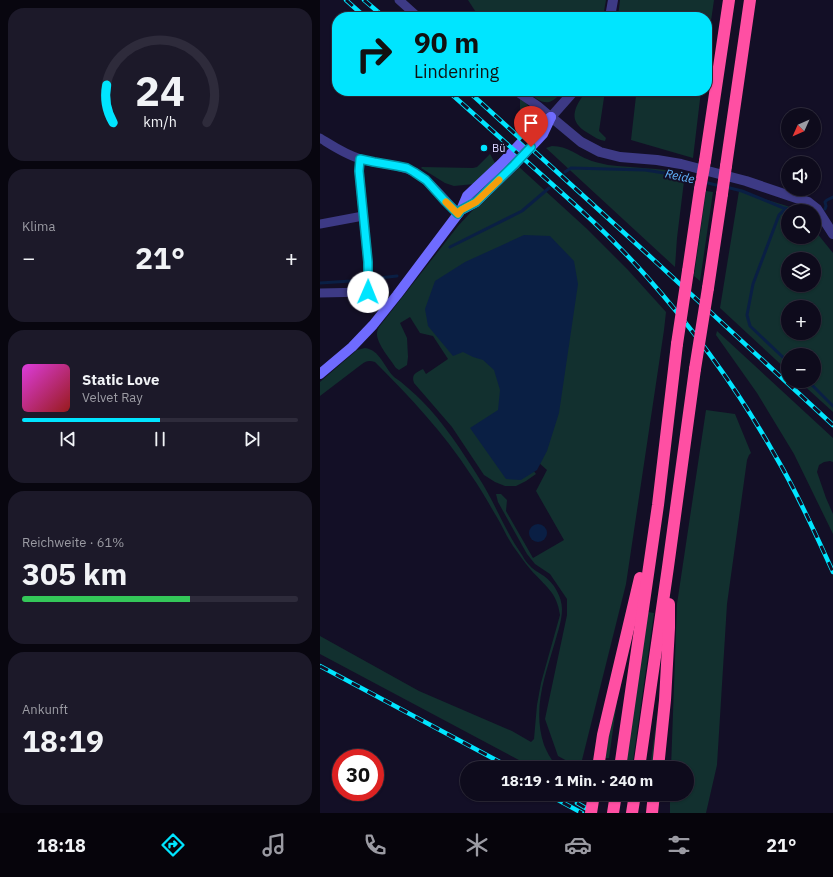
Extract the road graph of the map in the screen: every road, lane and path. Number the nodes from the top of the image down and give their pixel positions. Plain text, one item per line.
1 (399, 0) edge
2 (613, 0) edge
3 (729, 0) edge
4 (750, 0) edge
5 (412, 12) edge
6 (611, 12) edge
7 (523, 96) edge
8 (570, 96) edge
9 (551, 117) junction
10 (320, 138) edge
11 (360, 159) junction
12 (460, 212) junction
13 (363, 216) junction
14 (320, 224) edge
15 (833, 234) edge
16 (320, 293) edge
17 (320, 374) edge
18 (658, 505) junction
19 (668, 567) junction
20 (599, 761) edge
21 (621, 761) edge
22 (640, 761) edge
23 (659, 761) edge
24 (593, 801) edge
25 (615, 801) edge
26 (634, 801) edge
27 (653, 801) edge
28 (652, 811) edge
29 (591, 813) edge
30 (613, 813) edge
31 (632, 813) edge

1 - 5 street
2 - 6 street
3 - 18 highway, bridge
4 - 19 highway, bridge
7 - 9 street
8 - 9 street
9 - 12 main road
9 - 15 street
10 - 11 street
11 - 12 street
11 - 13 street
12 - 17 main road
13 - 14 street
13 - 16 street
18 - 20 highway
18 - 21 highway
19 - 22 highway
19 - 23 highway
24 - 29 highway, bridge
25 - 30 highway
26 - 31 highway
27 - 28 highway

